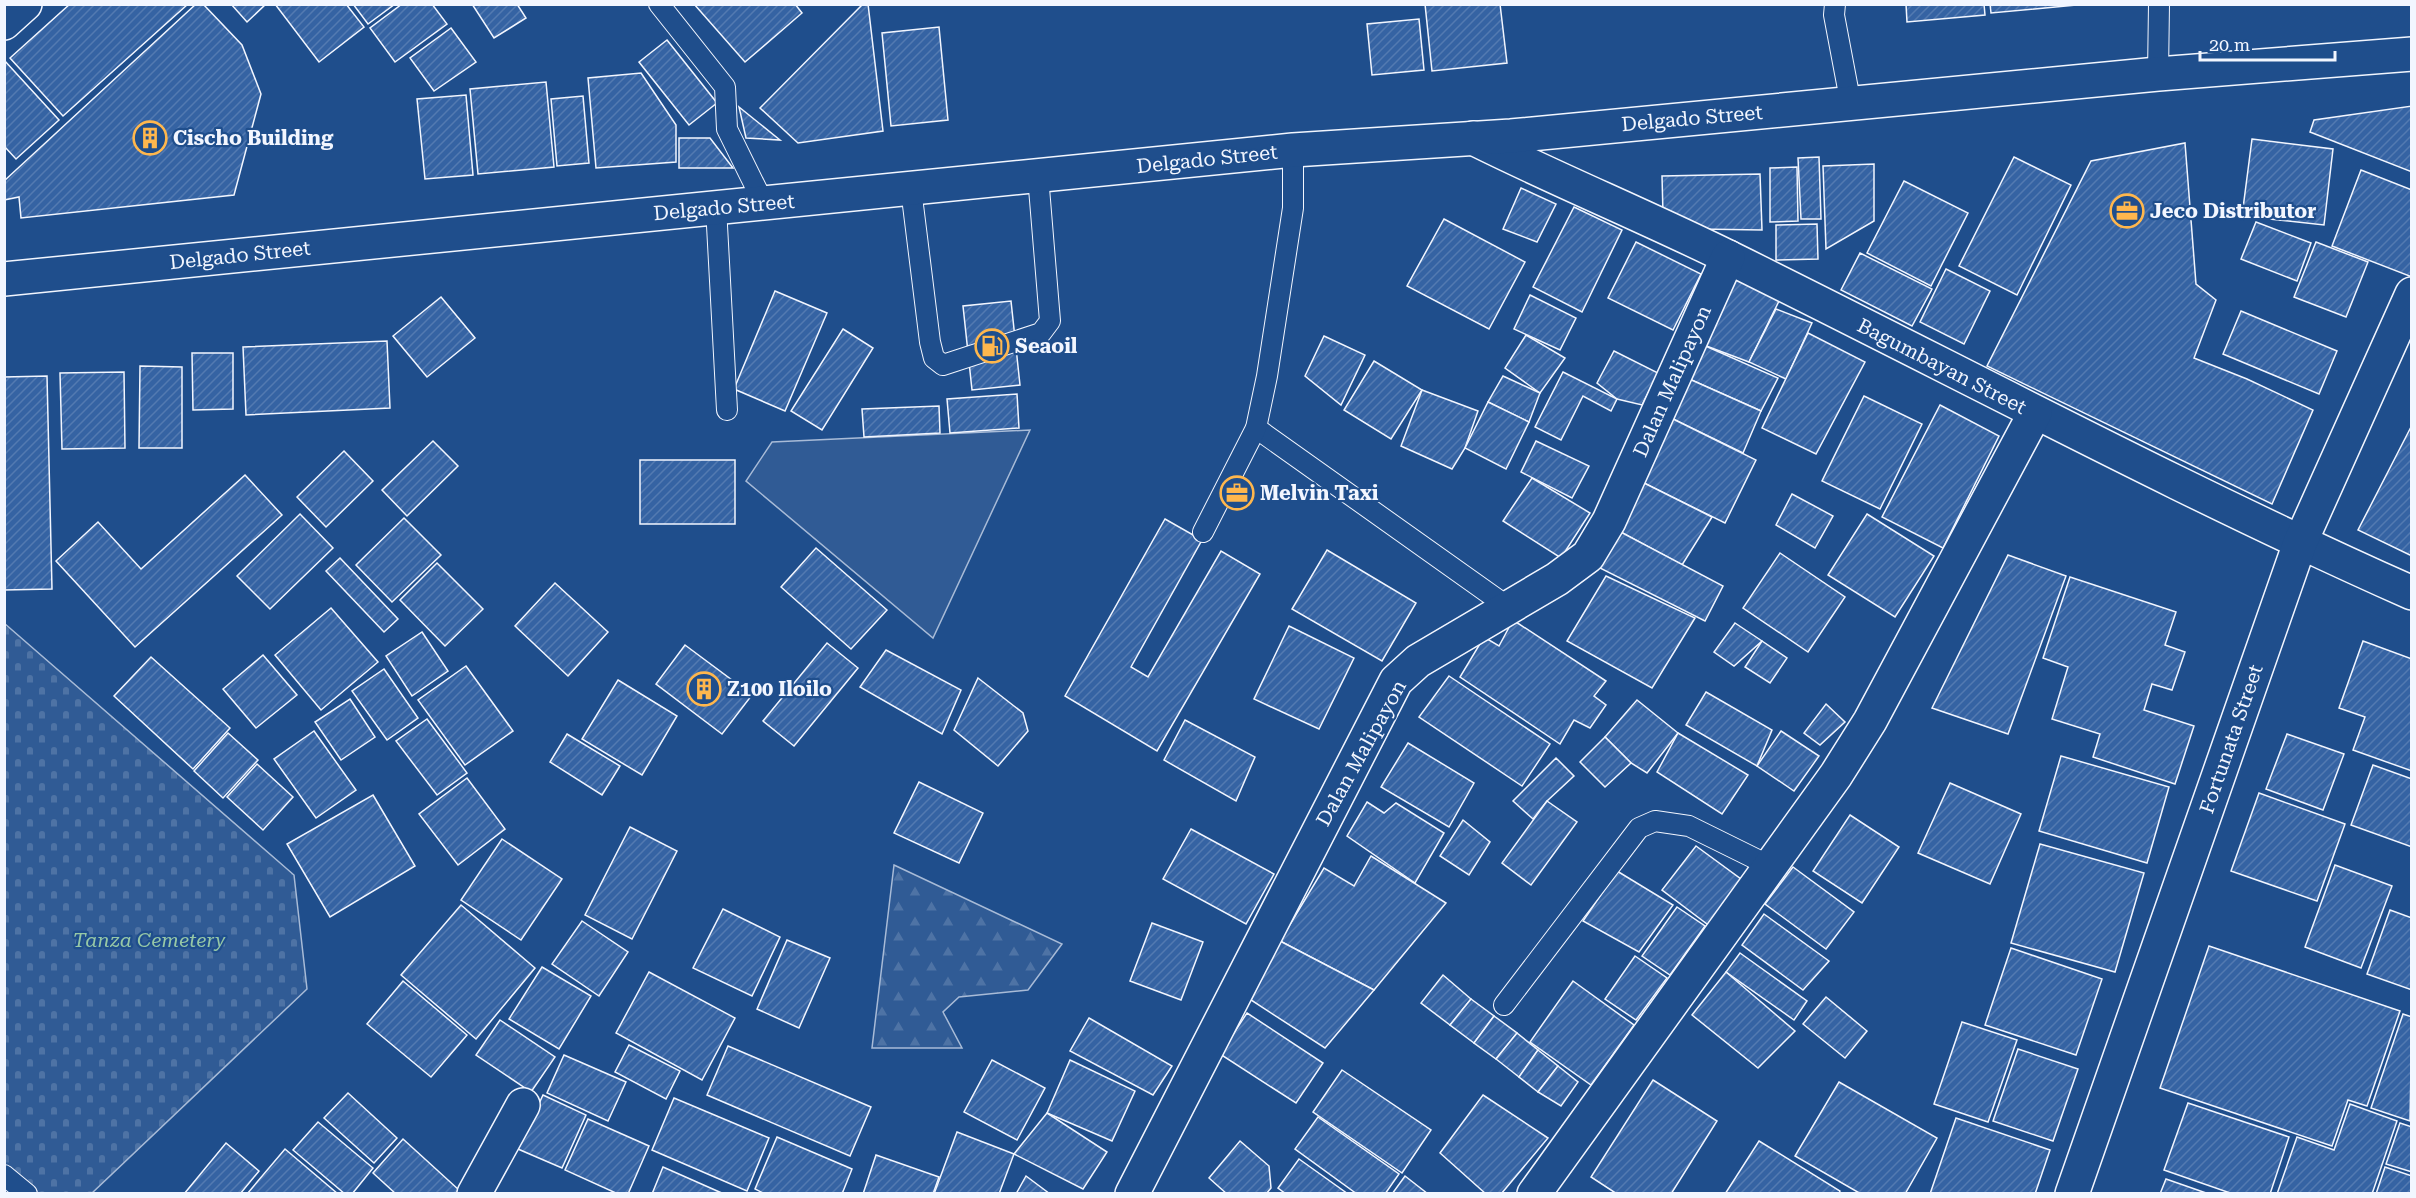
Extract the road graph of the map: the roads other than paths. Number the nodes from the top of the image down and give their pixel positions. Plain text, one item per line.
1 (25, 4) edge
2 (659, 4) edge
3 (1835, 4) edge
4 (2159, 4) edge
5 (4, 23) edge
6 (2412, 54) edge
7 (2158, 74) junction
8 (1851, 105) junction
9 (1473, 138) junction
10 (1293, 150) junction
11 (1038, 176) junction
12 (911, 189) junction
13 (764, 204) junction
14 (716, 207) junction
15 (1728, 256) junction
16 (4, 279) edge
17 (2412, 294) edge
18 (727, 410) dead end
19 (2035, 413) junction
20 (1256, 428) junction
21 (1203, 532) dead end
22 (2300, 543) junction
23 (2412, 593) edge
24 (1508, 607) junction
25 (1770, 866) junction
26 (1504, 1005) dead end
27 (523, 1105) dead end
28 (4, 1175) edge
29 (27, 1194) edge
30 (474, 1194) edge
31 (1131, 1194) edge
32 (1534, 1194) edge
33 (2072, 1194) edge

1 - 5 street
2 - 13 lane
3 - 8 lane
4 - 7 lane
6 - 7 street, Delgado Street
7 - 8 street, Delgado Street
8 - 9 street, Delgado Street
9 - 10 street, Delgado Street
9 - 15 street, Bagumbayan Street
10 - 11 street, Delgado Street
10 - 20 lane
11 - 12 street, Delgado Street
11 - 12 lane
12 - 13 street, Delgado Street
13 - 14 street, Delgado Street
14 - 16 street, Delgado Street
14 - 18 lane
15 - 19 street, Bagumbayan Street
15 - 24 street, Dalan Malipayon
17 - 22 street, Fortunata Street
19 - 22 street, Bagumbayan Street
19 - 25 street
20 - 21 lane
20 - 24 lane
22 - 23 street, Bagumbayan Street
22 - 33 street, Fortunata Street
24 - 31 street, Dalan Malipayon
25 - 26 lane
25 - 32 street
27 - 30 street
28 - 29 lane

